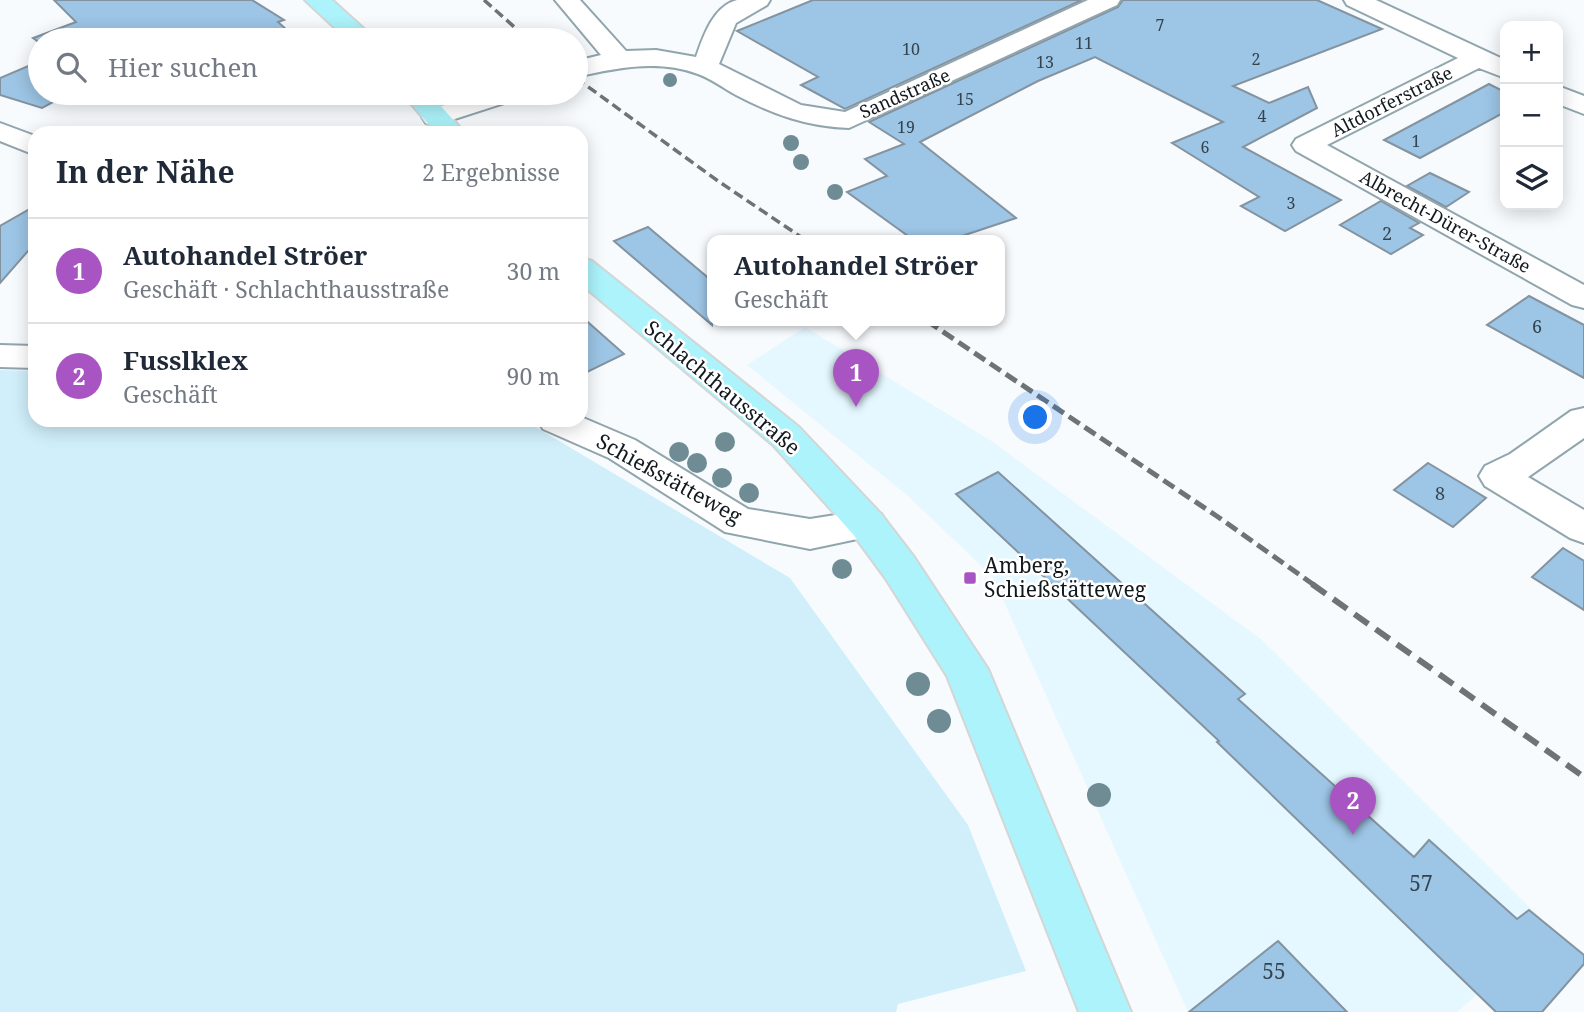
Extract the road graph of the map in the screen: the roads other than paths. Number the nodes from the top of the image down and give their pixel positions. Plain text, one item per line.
1 (317, 0) edge
2 (567, 0) edge
3 (758, 0) edge
4 (1108, 0) edge
5 (1356, 0) edge
6 (349, 28) edge
7 (618, 58) junction
8 (1478, 58) junction
9 (588, 66) edge
10 (705, 67) junction
11 (1500, 68) edge
12 (1563, 96) edge
13 (426, 105) edge
14 (484, 105) edge
15 (1584, 106) edge
16 (444, 125) edge
17 (0, 131) edge
18 (28, 143) edge
19 (1306, 145) joint
20 (588, 274) edge
21 (1584, 298) edge
22 (0, 356) edge
23 (28, 357) edge
24 (1584, 420) edge
25 (572, 427) edge
26 (867, 524) junction
27 (1584, 528) edge
28 (1105, 1012) edge

1 - 6 main road
2 - 7 street
3 - 10 street
4 - 10 street, Sandstraße
5 - 8 street
7 - 9 street, Sandstraße
7 - 10 street, Sandstraße
8 - 11 street
8 - 19 street, Altdorferstraße
12 - 15 street
13 - 16 main road
14 - 16 street
17 - 18 street
19 - 21 street, Albrecht-Dürer-Straße
20 - 26 main road, Schlachthausstraße
22 - 23 street
24 - 27 street
25 - 26 street, Schießstätteweg
26 - 28 main road, Schlachthausstraße

